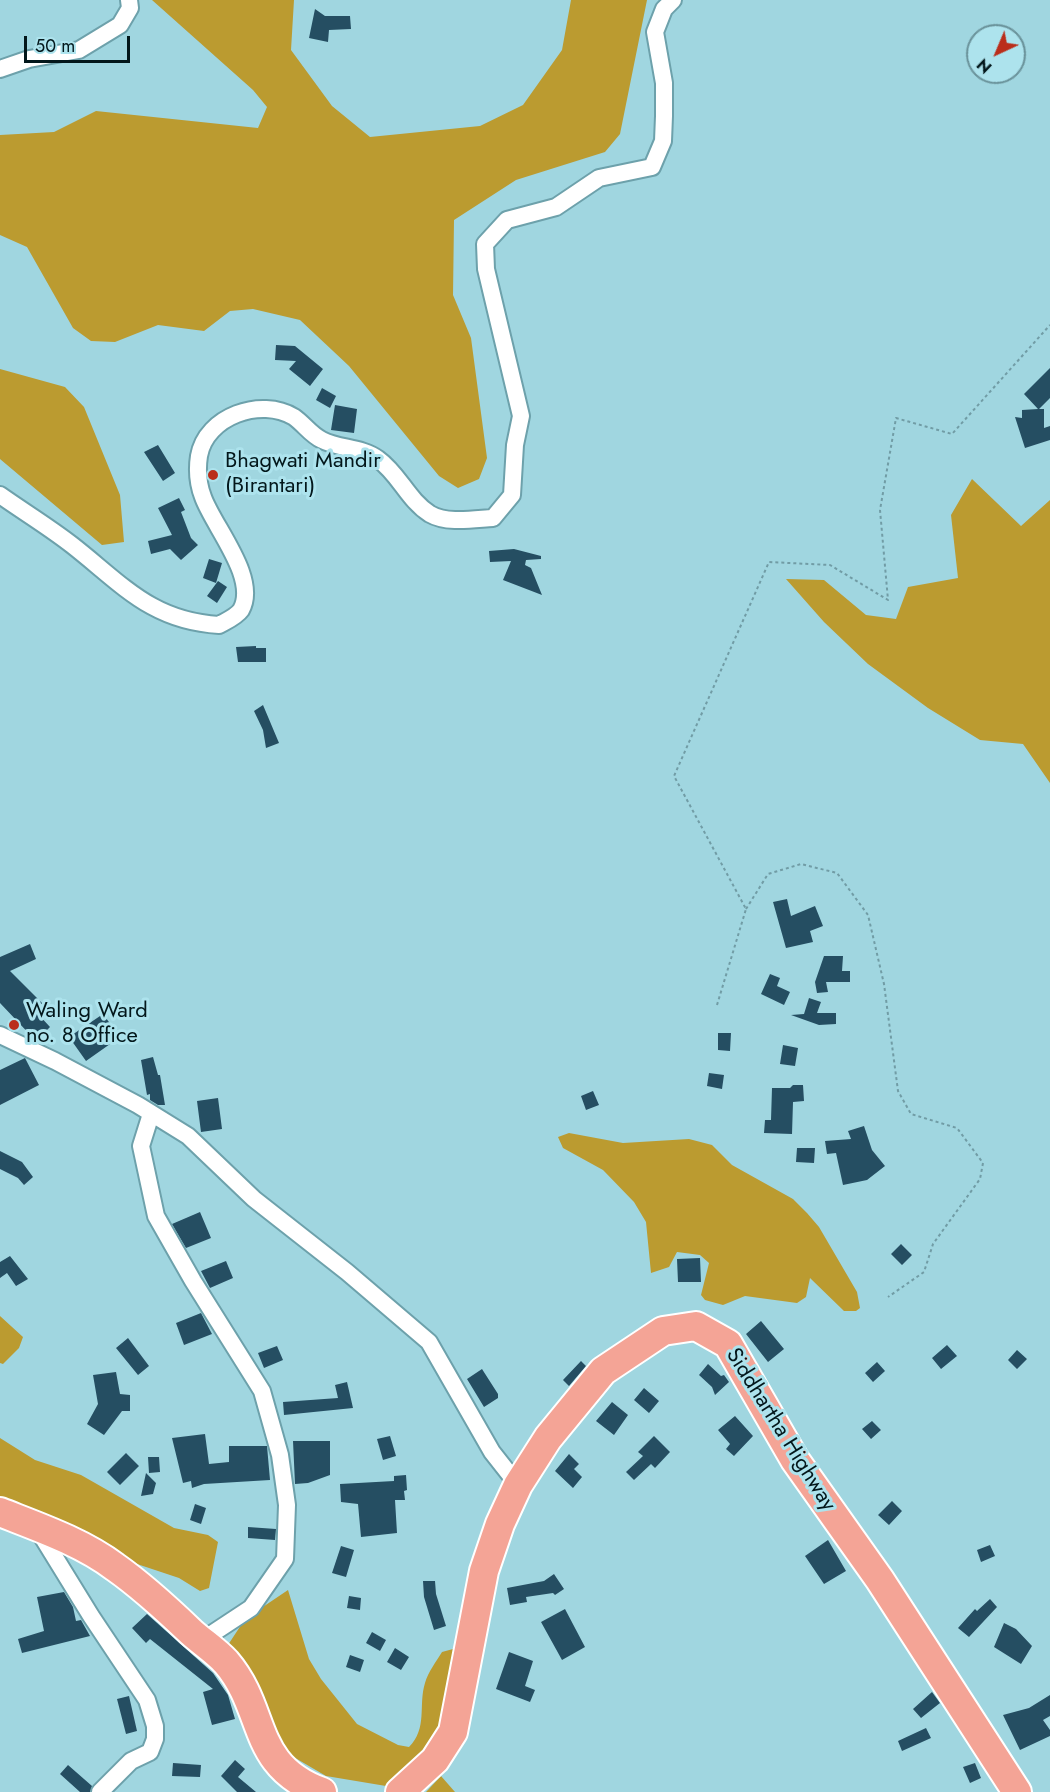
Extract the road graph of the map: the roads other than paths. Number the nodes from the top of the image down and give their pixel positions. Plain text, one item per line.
1 (129, 0) edge
2 (673, 0) edge
3 (0, 69) edge
4 (0, 495) edge
5 (0, 1035) edge
6 (151, 1114) junction
7 (518, 1485) junction
8 (0, 1512) edge
9 (36, 1527) junction
10 (201, 1641) junction
11 (100, 1792) edge
12 (322, 1792) edge
13 (400, 1792) edge
14 (1017, 1792) edge

1 - 3 street
2 - 4 street
5 - 6 street
6 - 7 street
6 - 10 street
7 - 13 highway, Siddhartha Highway
7 - 14 highway, Siddhartha Highway
8 - 9 highway
9 - 10 highway
9 - 11 street
10 - 12 highway

